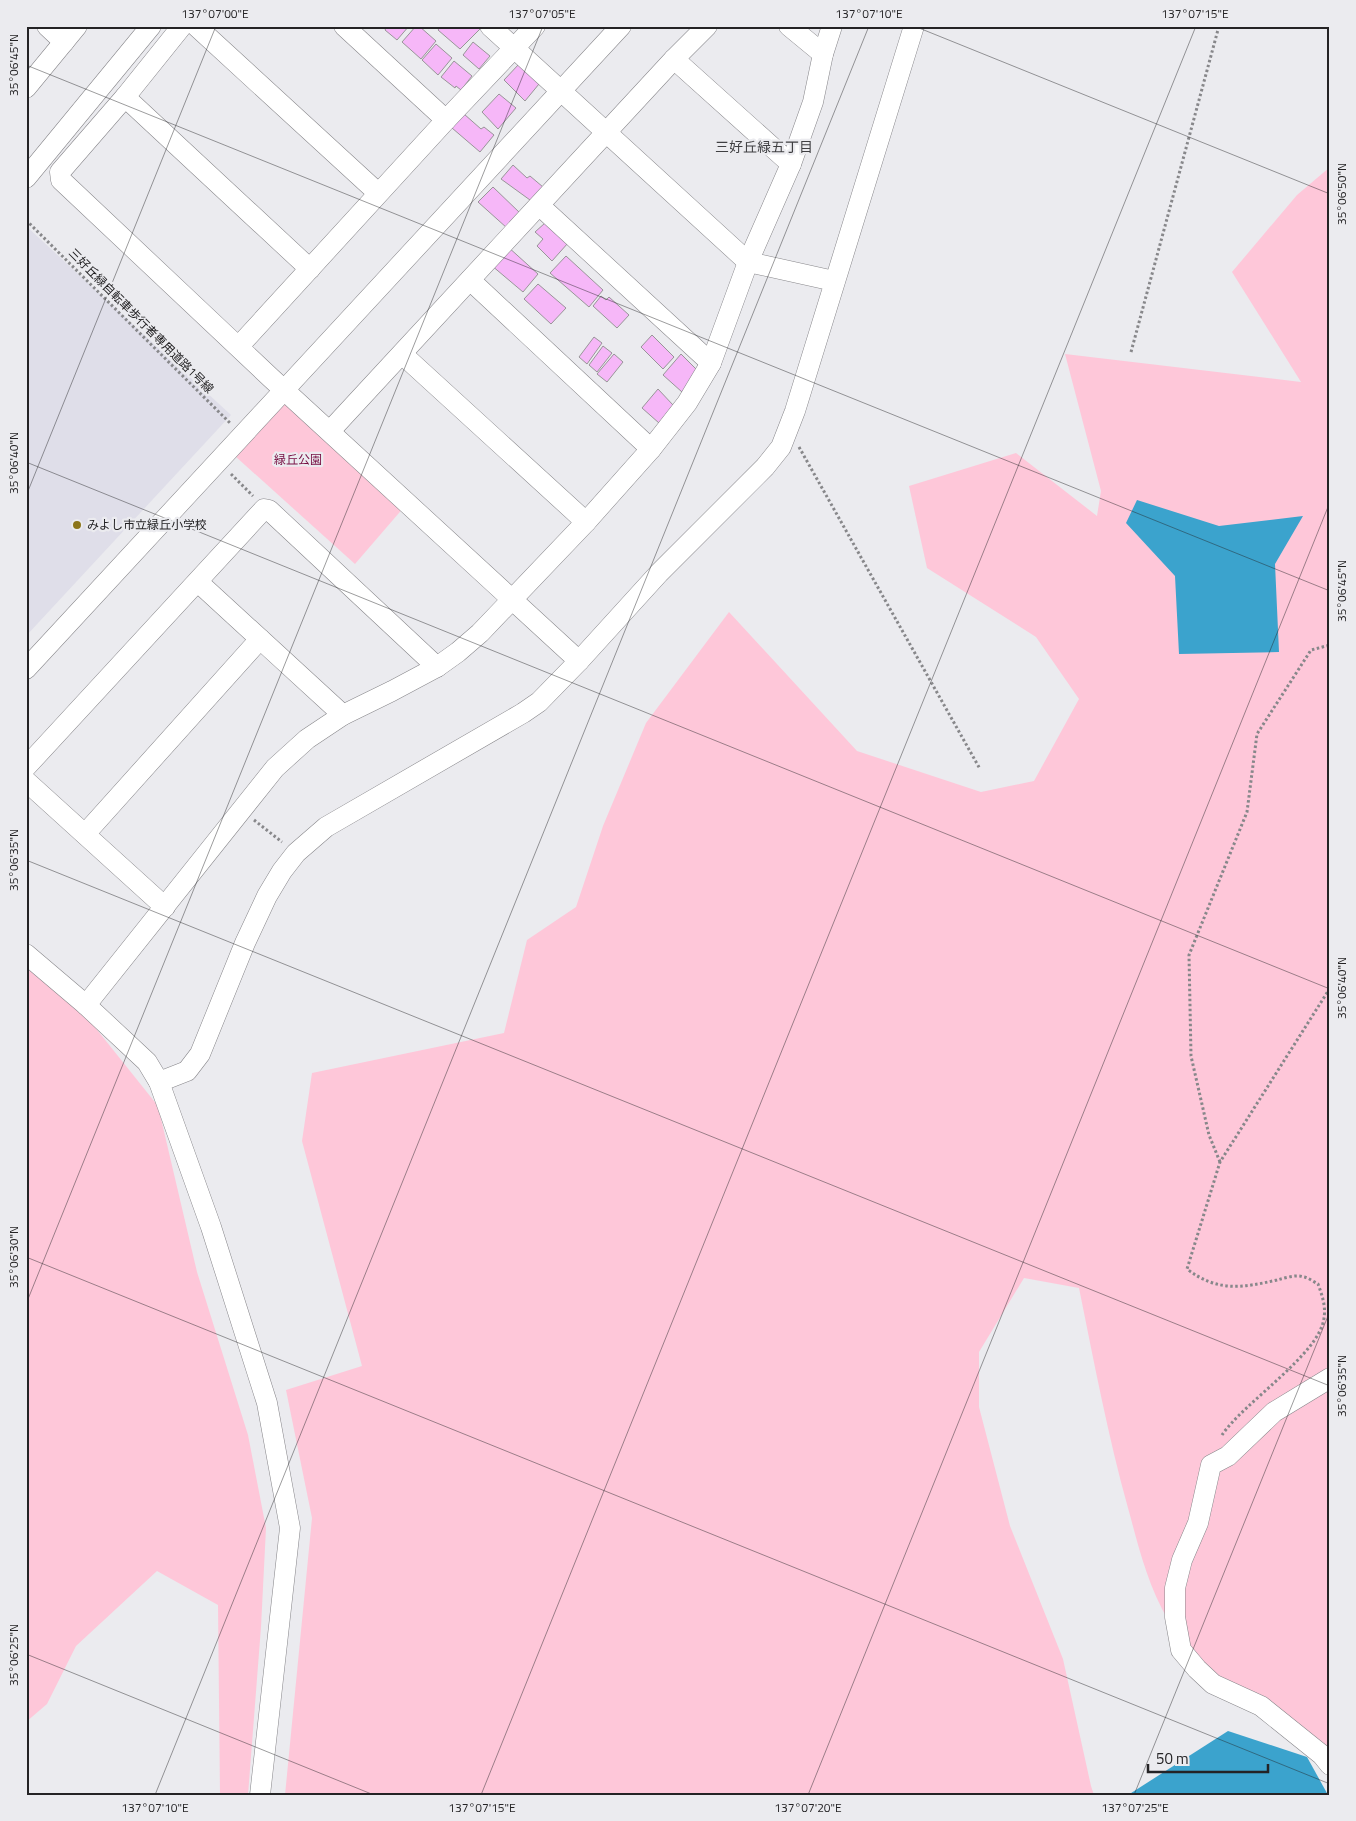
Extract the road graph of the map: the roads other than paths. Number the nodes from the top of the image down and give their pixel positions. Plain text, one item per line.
1 (47, 26) edge
2 (77, 26) edge
3 (151, 26) edge
4 (182, 26) edge
5 (196, 26) edge
6 (344, 26) edge
7 (490, 26) edge
8 (534, 26) edge
9 (621, 26) edge
10 (707, 26) edge
11 (789, 26) edge
12 (832, 26) edge
13 (914, 26) edge
14 (64, 42) junction
15 (514, 49) junction
16 (823, 54) junction
17 (674, 59) junction
18 (26, 88) edge
19 (560, 92) junction
20 (125, 97) junction
21 (446, 120) junction
22 (607, 132) junction
23 (792, 164) junction
24 (26, 178) edge
25 (378, 194) junction
26 (540, 206) junction
27 (748, 262) junction
28 (310, 269) junction
29 (470, 280) junction
30 (834, 281) junction
31 (239, 346) junction
32 (402, 354) junction
33 (711, 363) junction
34 (284, 390) junction
35 (330, 431) junction
36 (651, 449) junction
37 (586, 522) junction
38 (198, 582) junction
39 (512, 599) junction
40 (260, 639) junction
41 (579, 661) junction
42 (436, 667) junction
43 (26, 669) edge
44 (343, 715) junction
45 (26, 767) edge
46 (26, 781) edge
47 (85, 834) junction
48 (165, 907) junction
49 (26, 954) edge
50 (86, 1005) junction
51 (160, 1082) junction
52 (1330, 1378) edge
53 (1330, 1765) edge
54 (260, 1795) edge

1 - 14 street
2 - 14 street
3 - 24 street
4 - 20 street
5 - 25 street
6 - 21 street
7 - 15 street
8 - 15 street
9 - 19 street
10 - 17 street
11 - 16 street
12 - 16 street
13 - 30 street
14 - 18 street
15 - 19 street
15 - 21 street
16 - 23 street
17 - 22 street
17 - 23 street
19 - 22 street
19 - 34 street
20 - 28 street
20 - 31 street
21 - 25 street
22 - 26 street
22 - 27 street
23 - 27 street
25 - 28 street
26 - 29 street
26 - 33 street
27 - 30 street
27 - 33 street
28 - 31 street
29 - 32 street
29 - 36 street
30 - 41 street
31 - 34 street
32 - 35 street
32 - 37 street
33 - 36 street
34 - 35 street
34 - 43 street
35 - 39 street
36 - 37 street
37 - 39 street
38 - 40 street
38 - 42 street
38 - 45 street
39 - 41 street
39 - 42 street
40 - 44 street
40 - 47 street
41 - 51 street
42 - 44 street
44 - 48 street
46 - 47 street
47 - 48 street
48 - 50 street
49 - 50 street
50 - 51 street
51 - 54 street
52 - 53 street

